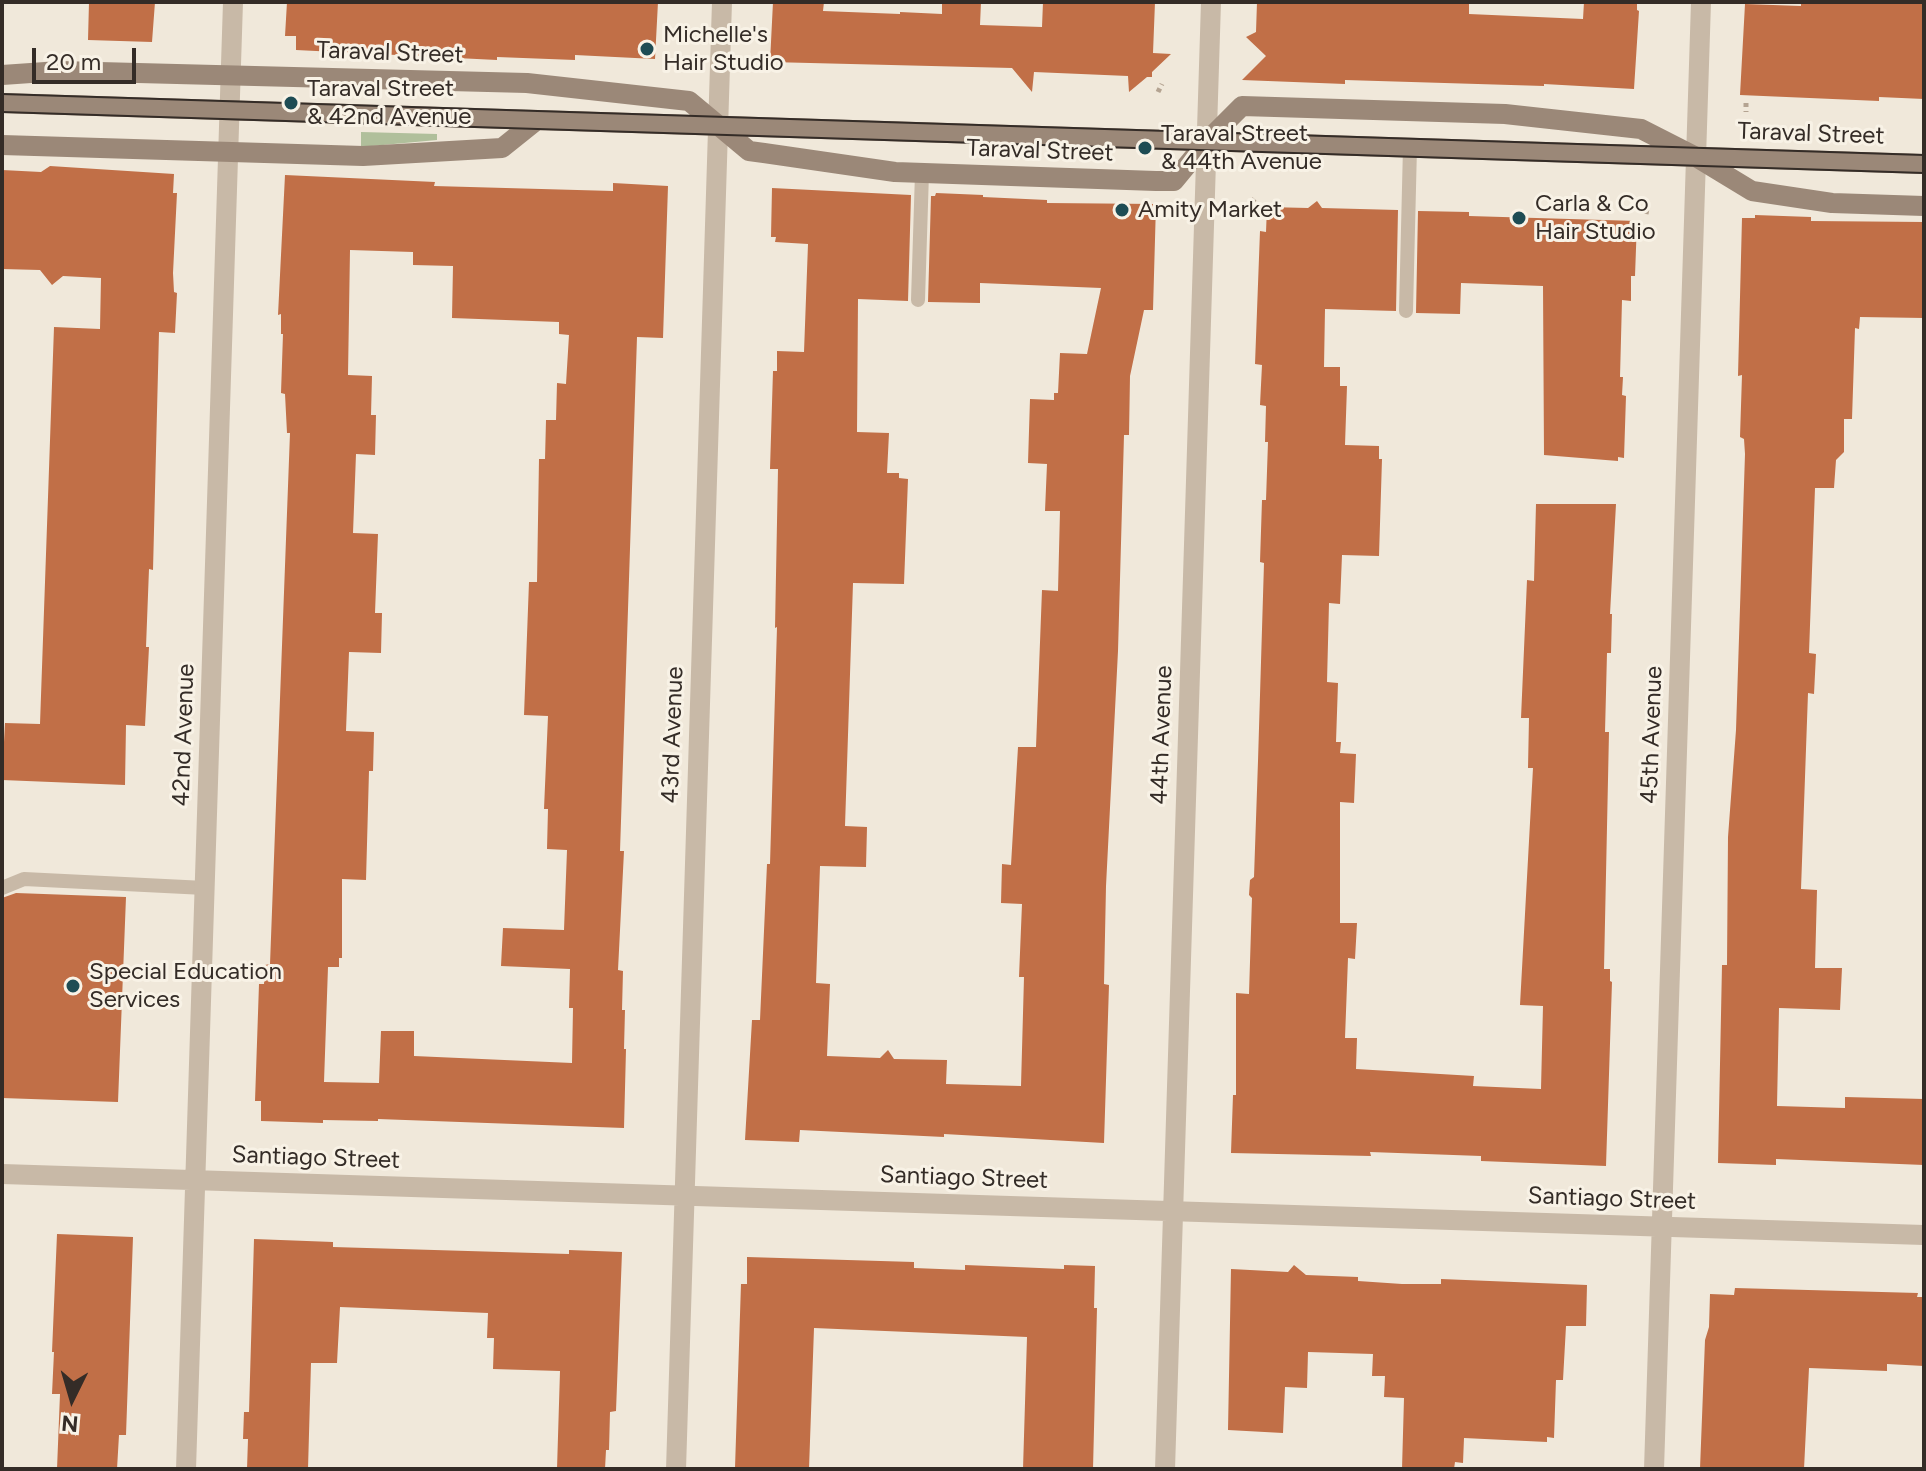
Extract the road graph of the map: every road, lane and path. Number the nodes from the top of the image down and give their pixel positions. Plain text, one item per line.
1 (233, 2) edge
2 (722, 2) edge
3 (1211, 2) edge
4 (1701, 2) edge
5 (230, 74) junction
6 (2, 75) edge
7 (1162, 84) dead end
8 (1158, 92) dead end
9 (2, 103) edge
10 (1746, 103) dead end
11 (229, 110) junction
12 (1746, 112) dead end
13 (537, 120) junction
14 (718, 126) junction
15 (1207, 141) junction
16 (2, 145) edge
17 (1410, 147) junction
18 (228, 151) junction
19 (1696, 157) junction
20 (1924, 164) edge
21 (922, 173) junction
22 (1924, 206) edge
23 (918, 300) dead end
24 (1406, 311) dead end
25 (2, 888) edge
26 (205, 888) junction
27 (2, 1174) edge
28 (196, 1180) junction
29 (685, 1196) junction
30 (1173, 1211) junction
31 (1662, 1227) junction
32 (1924, 1235) edge
33 (186, 1469) edge
34 (676, 1469) edge
35 (1165, 1469) edge
36 (1654, 1469) edge

1 - 5 street, 42nd Avenue
2 - 14 street, 43rd Avenue
3 - 15 street, 44th Avenue
4 - 19 street, 45th Avenue
5 - 6 street, Taraval Street
5 - 11 street, 42nd Avenue
5 - 14 street, Taraval Street
7 - 8 path
9 - 11 street, Taraval Street
10 - 12 path
11 - 13 street, Taraval Street
11 - 18 street, 42nd Avenue
13 - 14 street, Taraval Street
13 - 18 street
14 - 15 street, Taraval Street
14 - 21 street, Taraval Street
14 - 29 street, 43rd Avenue
15 - 17 street, Taraval Street
15 - 19 street, Taraval Street
15 - 21 street, Taraval Street
15 - 30 street, 44th Avenue
16 - 18 street
17 - 19 street, Taraval Street
17 - 24 lane
18 - 26 street, 42nd Avenue
19 - 20 street, Taraval Street
19 - 22 street, Taraval Street
19 - 31 street, 45th Avenue
21 - 23 lane
25 - 26 lane
26 - 28 street, 42nd Avenue
27 - 28 street, Santiago Street
28 - 29 street, Santiago Street
28 - 33 street, 42nd Avenue
29 - 30 street, Santiago Street
29 - 34 street, 43rd Avenue
30 - 31 street, Santiago Street
30 - 35 street, 44th Avenue
31 - 32 street, Santiago Street
31 - 36 street, 45th Avenue

